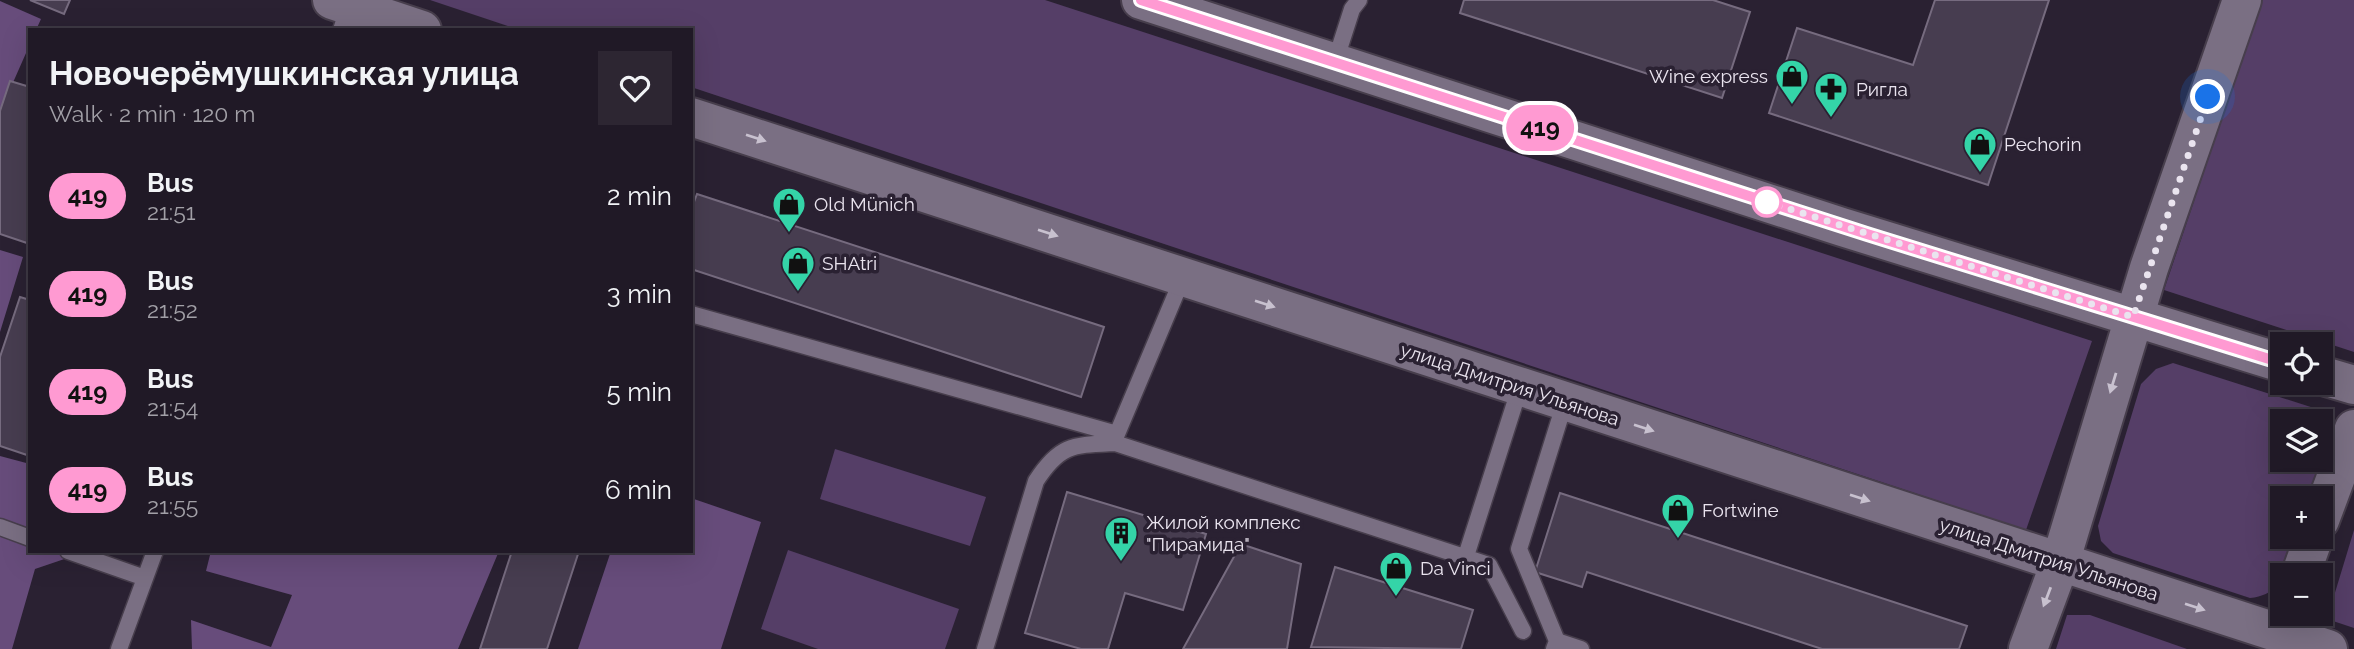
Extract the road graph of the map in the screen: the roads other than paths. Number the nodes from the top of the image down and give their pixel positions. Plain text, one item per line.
1 (1141, 0) edge
2 (1359, 0) edge
3 (2242, 0) edge
4 (341, 12) edge
5 (413, 28) edge
6 (1335, 62) junction
7 (693, 118) edge
8 (1183, 277) junction
9 (693, 315) edge
10 (2133, 317) junction
11 (2270, 359) edge
12 (2333, 379) edge
13 (2354, 385) edge
14 (1520, 387) junction
15 (1565, 402) junction
16 (2354, 429) edge
17 (2333, 486) edge
18 (0, 527) edge
19 (28, 537) edge
20 (74, 553) edge
21 (154, 553) edge
22 (1466, 556) junction
23 (2060, 563) junction
24 (145, 578) junction
25 (1523, 631) dead end
26 (2280, 633) edge
27 (1556, 645) edge
28 (119, 649) edge
29 (985, 649) edge
30 (1581, 649) edge
31 (2028, 649) edge
32 (2329, 649) edge

1 - 6 main road
2 - 6 lane
3 - 10 main road
4 - 5 main road
6 - 10 main road
7 -> 8 main road, улица Дмитрия Ульянова
8 - 9 lane
8 -> 14 main road, улица Дмитрия Ульянова
10 - 11 main road
10 -> 23 main road
12 - 13 main road
14 - 15 main road, улица Дмитрия Ульянова
14 - 22 lane
15 -> 23 main road, улица Дмитрия Ульянова
15 - 27 lane
16 - 17 main road
18 - 19 lane
20 - 24 lane
21 - 24 lane
22 - 25 lane
22 - 29 lane
23 -> 26 main road, улица Дмитрия Ульянова
23 -> 31 main road
24 - 28 lane
26 - 32 main road, улица Дмитрия Ульянова
27 - 30 lane

